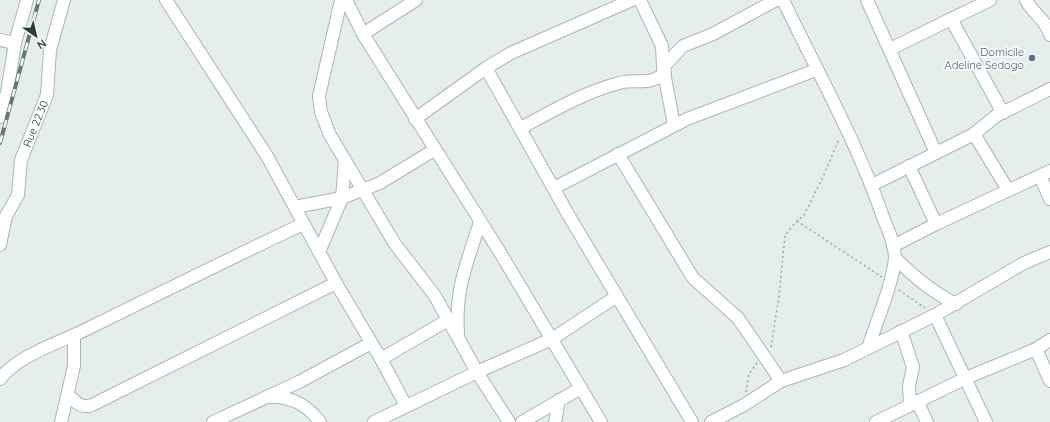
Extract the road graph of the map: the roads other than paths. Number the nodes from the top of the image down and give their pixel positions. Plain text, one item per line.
1 (28, 0) edge
2 (64, 0) edge
3 (166, 0) edge
4 (341, 0) edge
5 (346, 0) edge
6 (416, 0) edge
7 (632, 0) edge
8 (640, 0) edge
9 (776, 0) edge
10 (783, 0) edge
11 (867, 0) edge
12 (990, 0) edge
13 (1026, 0) edge
14 (951, 19) junction
15 (363, 34) junction
16 (1050, 35) edge
17 (0, 40) edge
18 (15, 43) junction
19 (890, 49) junction
20 (486, 68) junction
21 (664, 69) junction
22 (816, 70) junction
23 (1050, 89) edge
24 (1003, 113) junction
25 (0, 117) edge
26 (415, 119) junction
27 (674, 125) junction
28 (521, 128) junction
29 (974, 134) junction
30 (434, 150) junction
31 (936, 153) junction
32 (618, 154) junction
33 (345, 160) junction
34 (909, 166) junction
35 (1045, 173) edge
36 (872, 185) junction
37 (554, 188) junction
38 (363, 190) junction
39 (1008, 190) junction
40 (342, 198) junction
41 (1050, 199) edge
42 (295, 207) junction
43 (480, 222) junction
44 (303, 224) junction
45 (936, 224) junction
46 (0, 245) edge
47 (320, 252) junction
48 (894, 252) junction
49 (1050, 255) edge
50 (336, 283) junction
51 (616, 296) junction
52 (956, 304) junction
53 (935, 315) junction
54 (448, 320) junction
55 (901, 331) junction
56 (74, 335) junction
57 (458, 336) junction
58 (552, 339) junction
59 (1050, 340) edge
60 (371, 343) junction
61 (868, 348) junction
62 (1036, 349) junction
63 (381, 359) junction
64 (477, 372) junction
65 (966, 378) junction
66 (0, 379) edge
67 (781, 381) junction
68 (1050, 381) edge
69 (581, 388) junction
70 (68, 395) junction
71 (265, 397) junction
72 (559, 400) junction
73 (914, 403) junction
74 (406, 406) junction
75 (389, 418) edge
76 (61, 422) edge
77 (213, 422) edge
78 (320, 422) edge
79 (374, 422) edge
80 (509, 422) edge
81 (522, 422) edge
82 (555, 422) edge
83 (601, 422) edge
84 (692, 422) edge
85 (711, 422) edge
86 (876, 422) edge
87 (927, 422) edge
88 (986, 422) edge

1 - 18 street
2 - 46 street, Rue 22.30
3 - 42 street
4 - 33 street
5 - 15 street
6 - 15 street
7 - 20 street
8 - 21 street
9 - 21 street
10 - 22 street
11 - 19 street
12 - 14 street
13 - 16 street
14 - 19 street
14 - 24 street
15 - 26 street
17 - 18 street
18 - 25 street
19 - 31 street
20 - 26 street
20 - 28 street
21 - 27 street
21 - 28 street
22 - 27 street
22 - 36 street
23 - 24 street
24 - 29 street
26 - 30 street
27 - 32 street
28 - 37 street
29 - 31 street
29 - 39 street
30 - 38 street
30 - 43 street
31 - 34 street
32 - 37 street
32 - 67 street
33 - 38 street
33 - 40 street
34 - 36 street
34 - 45 street
35 - 39 street
35 - 41 street
36 - 48 street
37 - 51 street
38 - 40 street
38 - 54 street
39 - 45 street
40 - 42 street
40 - 47 street
42 - 44 street
43 - 57 street
43 - 58 street
44 - 47 street
44 - 56 street
45 - 48 street
47 - 50 street
48 - 52 street
48 - 61 street
49 - 52 street
50 - 60 street
50 - 70 street
51 - 58 street
51 - 84 street
52 - 53 street
53 - 55 street
53 - 65 street
54 - 57 street
54 - 63 street
55 - 61 street
55 - 73 street
56 - 66 street
56 - 70 street
57 - 64 street
58 - 64 street
58 - 69 street
59 - 62 street
60 - 63 street
60 - 71 street
61 - 67 street
62 - 65 street
62 - 68 street
63 - 74 street
64 - 74 street
64 - 80 street
65 - 73 street
65 - 88 street
67 - 85 street
69 - 72 street
69 - 83 street
70 - 76 street
71 - 77 street
71 - 78 street
72 - 81 street
72 - 82 street
73 - 86 street
73 - 87 street
74 - 75 street
75 - 79 street

